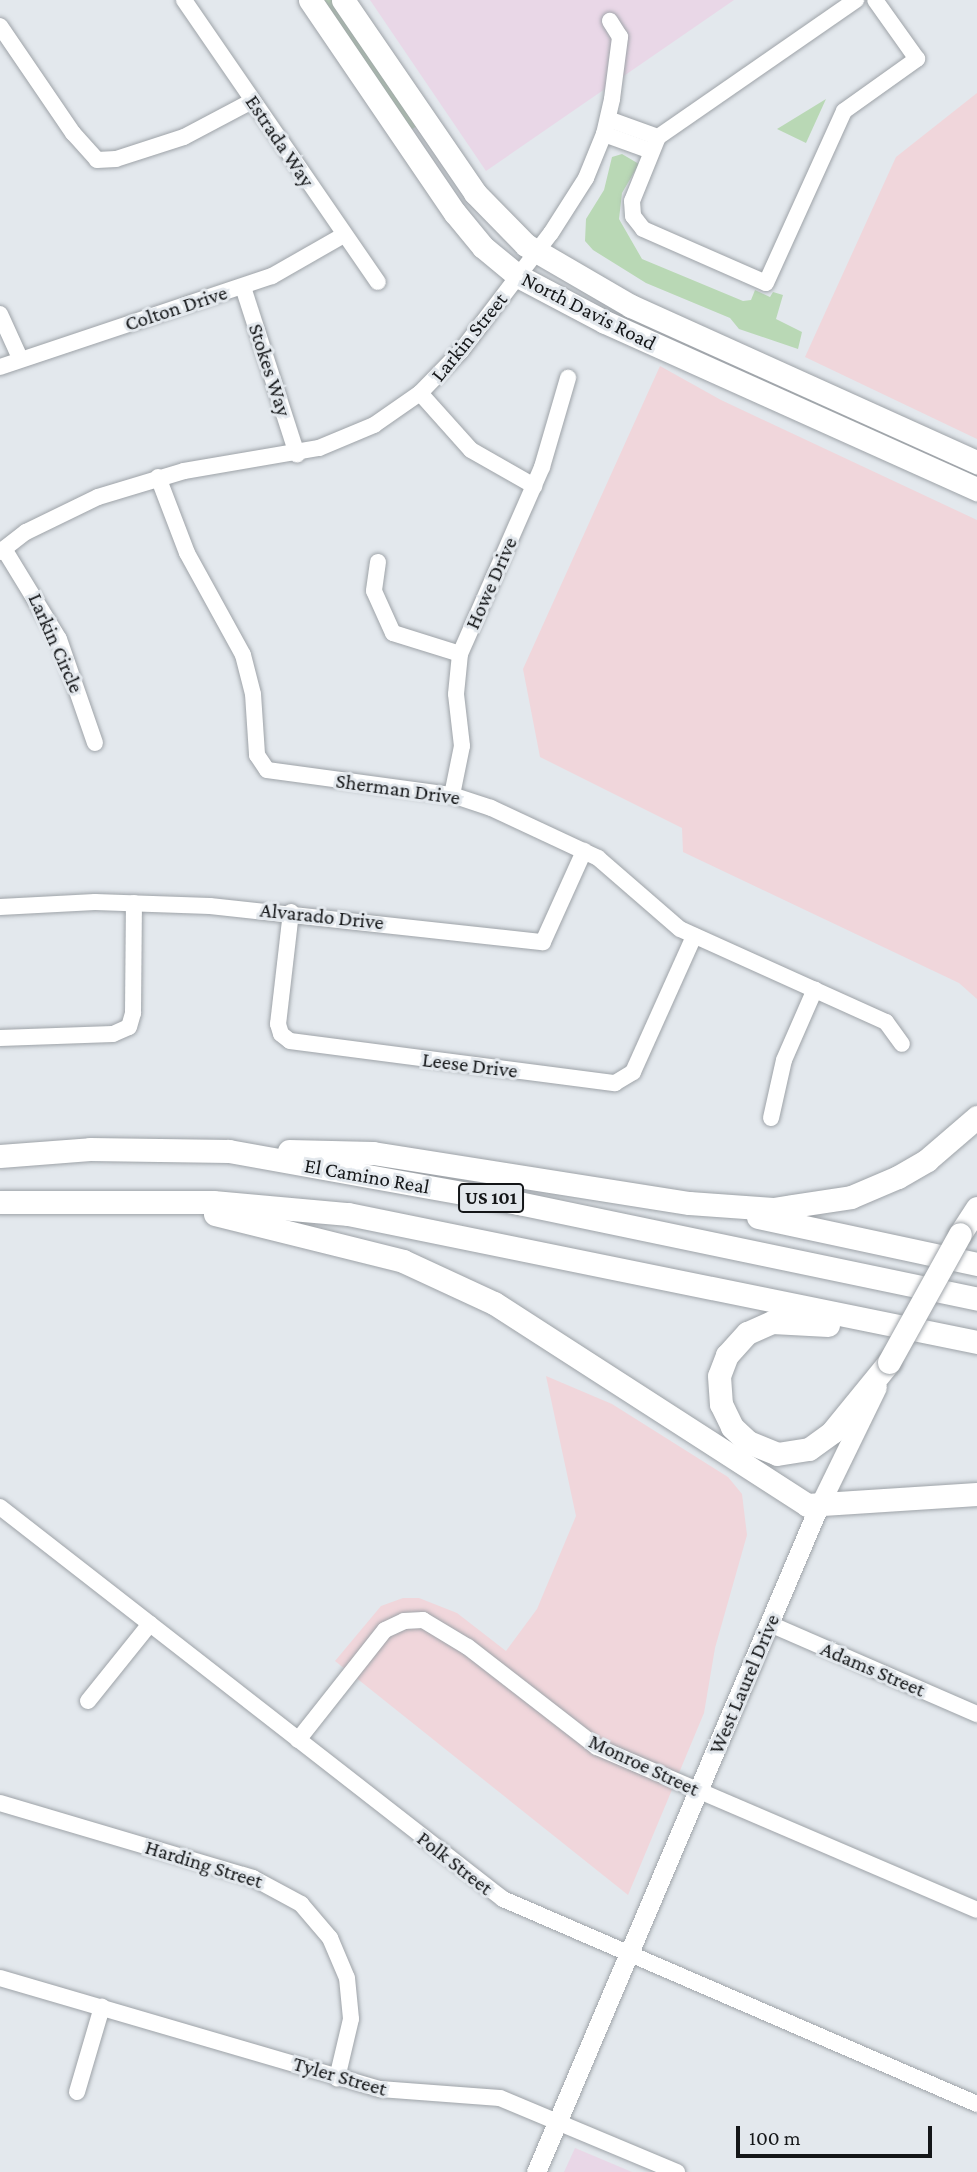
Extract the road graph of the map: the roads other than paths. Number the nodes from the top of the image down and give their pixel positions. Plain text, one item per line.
1 (184, 0) edge
2 (310, 0) edge
3 (343, 0) edge
4 (856, 0) edge
5 (875, 0) edge
6 (610, 21) dead end
7 (0, 26) edge
8 (253, 101) junction
9 (606, 127) junction
10 (655, 144) junction
11 (344, 234) junction
12 (536, 252) junction
13 (518, 276) junction
14 (378, 282) dead end
15 (243, 287) junction
16 (0, 314) edge
17 (20, 358) junction
18 (0, 367) edge
19 (568, 378) dead end
20 (420, 393) junction
21 (297, 454) junction
22 (977, 462) edge
23 (158, 477) junction
24 (534, 486) junction
25 (977, 489) edge
26 (2, 551) edge
27 (378, 562) dead end
28 (460, 654) junction
29 (95, 743) dead end
30 (452, 795) junction
31 (584, 851) junction
32 (134, 903) junction
33 (0, 907) edge
34 (291, 912) junction
35 (694, 936) junction
36 (815, 989) junction
37 (0, 1038) edge
38 (902, 1044) dead end
39 (977, 1117) edge
40 (771, 1118) dead end
41 (229, 1151) junction
42 (0, 1156) edge
43 (122, 1199) junction
44 (0, 1202) edge
45 (689, 1203) junction
46 (977, 1208) edge
47 (977, 1264) edge
48 (977, 1299) edge
49 (945, 1336) junction
50 (977, 1342) edge
51 (889, 1362) junction
52 (977, 1494) edge
53 (819, 1506) junction
54 (0, 1507) edge
55 (150, 1624) junction
56 (770, 1624) junction
57 (88, 1701) dead end
58 (977, 1714) edge
59 (298, 1740) junction
60 (698, 1790) junction
61 (0, 1803) edge
62 (977, 1910) edge
63 (628, 1955) junction
64 (0, 1978) edge
65 (102, 2007) junction
66 (337, 2078) junction
67 (77, 2092) dead end
68 (977, 2104) edge
69 (558, 2120) junction
70 (536, 2172) edge
71 (677, 2172) edge

1 - 8 street, Estrada Way
2 - 13 highway, North Davis Road
3 - 12 highway, North Davis Road
4 - 10 street
5 - 10 street
6 - 9 street, Larkin Street
7 - 8 street
8 - 11 street, Estrada Way
9 - 10 street
9 - 12 street, Larkin Street
11 - 14 street, Estrada Way
11 - 15 street, Colton Drive
12 - 13 street, Larkin Street
12 - 22 highway, North Davis Road
13 - 20 street, Larkin Street
13 - 25 highway, North Davis Road
15 - 17 street, Colton Drive
15 - 21 street, Stokes Way
16 - 17 street
17 - 18 street, Colton Drive
19 - 24 street, Howe Drive
20 - 21 street, Larkin Street
20 - 24 street
21 - 23 street, Larkin Street
23 - 26 street, Larkin Street
23 - 30 street, Sherman Drive
24 - 28 street, Howe Drive
26 - 29 street, Larkin Circle
27 - 28 street
28 - 30 street, Howe Drive
30 - 31 street, Sherman Drive
31 - 34 street, Alvarado Drive
31 - 35 street, Sherman Drive
32 - 33 street, Alvarado Drive
32 - 34 street, Alvarado Drive
32 - 37 street
34 - 35 street, Leese Drive
35 - 36 street, Sherman Drive
36 - 38 street, Sherman Drive
36 - 40 street
39 - 45 highway
41 - 42 highway, El Camino Real / US 101
41 - 45 highway
41 - 48 highway, El Camino Real / US 101
43 - 44 highway, El Camino Real / US 101
43 - 49 highway, El Camino Real / US 101
43 - 53 highway
45 - 47 highway
46 - 51 highway, West Laurel Drive, bridge
49 - 50 highway, El Camino Real / US 101
49 - 51 highway
51 - 53 main road, West Laurel Drive
52 - 53 highway
53 - 56 main road, West Laurel Drive
54 - 55 street, Polk Street
55 - 57 street
55 - 59 street, Polk Street
56 - 58 street, Adams Street
56 - 60 main road, West Laurel Drive
59 - 60 street, Monroe Street
59 - 63 street, Polk Street
60 - 62 street, Monroe Street
60 - 63 main road, West Laurel Drive
61 - 66 street, Harding Street
63 - 68 street, Polk Street
63 - 69 main road, West Laurel Drive
64 - 65 street, Tyler Street
65 - 66 street, Tyler Street
65 - 67 street
66 - 69 street, Tyler Street
69 - 70 main road, West Laurel Drive
69 - 71 street, Tyler Street

